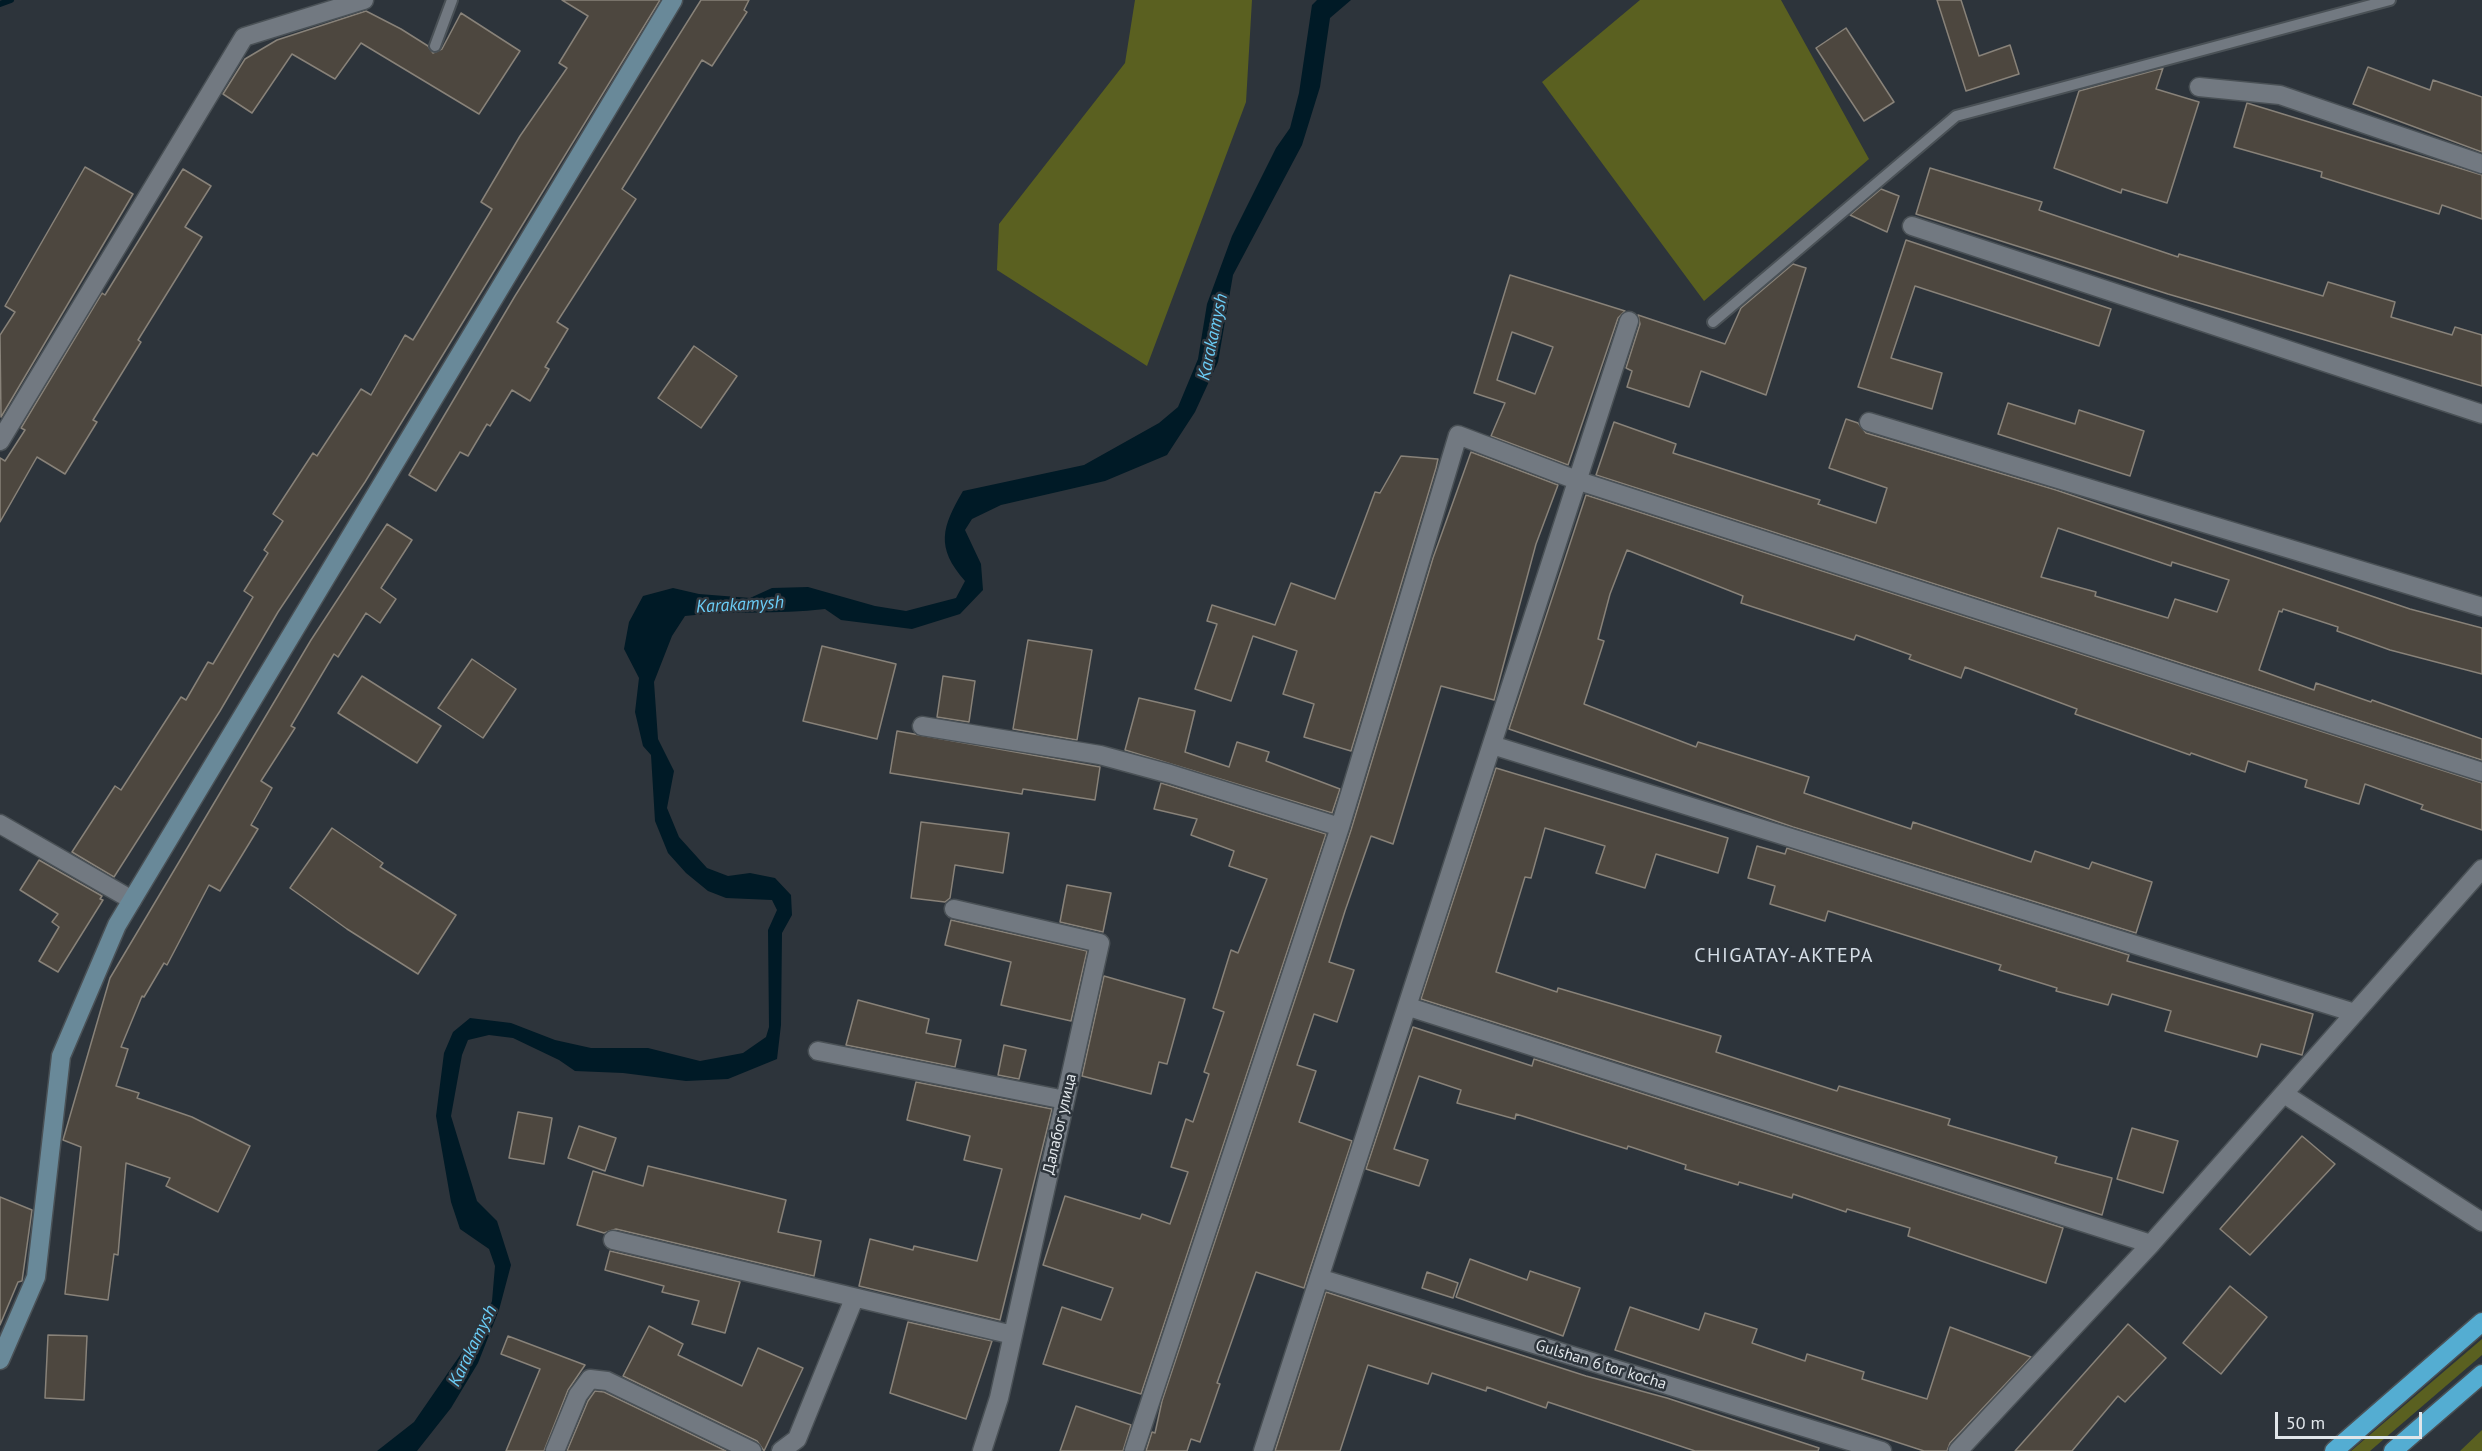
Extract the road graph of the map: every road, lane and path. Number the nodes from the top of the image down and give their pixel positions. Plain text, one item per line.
1 (364, 0) edge
2 (452, 0) edge
3 (673, 0) edge
4 (2390, 0) edge
5 (435, 46) dead end
6 (2199, 87) dead end
7 (2482, 164) edge
8 (1912, 226) dead end
9 (1629, 321) dead end
10 (1713, 322) dead end
11 (2482, 414) edge
12 (1869, 422) dead end
13 (0, 441) edge
14 (1580, 481) junction
15 (2482, 607) edge
16 (922, 726) dead end
17 (1492, 745) junction
18 (2482, 772) edge
19 (0, 824) edge
20 (1340, 827) junction
21 (2482, 869) edge
22 (132, 900) junction
23 (954, 909) dead end
24 (1409, 1007) junction
25 (2355, 1013) junction
26 (818, 1051) dead end
27 (2284, 1094) junction
28 (1065, 1100) junction
29 (2482, 1222) edge
30 (613, 1240) dead end
31 (2151, 1244) junction
32 (1319, 1278) junction
33 (854, 1299) junction
34 (2482, 1322) edge
35 (1013, 1335) junction
36 (0, 1360) edge
37 (2482, 1374) edge
38 (555, 1451) edge
39 (752, 1451) edge
40 (780, 1451) edge
41 (982, 1451) edge
42 (1134, 1451) edge
43 (1263, 1451) edge
44 (1882, 1451) edge
45 (1958, 1451) edge
46 (2334, 1451) edge
47 (2393, 1451) edge

1 - 13 street
2 - 5 lane
3 - 22 street
4 - 10 lane
6 - 7 street
8 - 11 street
9 - 14 street
12 - 15 street
14 - 17 street
14 - 18 street
14 - 20 street
16 - 20 street
17 - 24 street
17 - 25 street
19 - 22 street
20 - 42 street
21 - 25 street
22 - 36 street
23 - 28 street, Далабог улица
24 - 31 street
24 - 32 street
25 - 27 street
26 - 28 street
27 - 29 street
27 - 31 street
28 - 35 street, Далабог улица
30 - 33 street
31 - 45 street
32 - 43 street
32 - 44 street, Gulshan 6 tor kocha
33 - 35 street
33 - 40 street
34 - 46 highway
35 - 41 street, Далабог улица
37 - 47 highway
38 - 39 street

